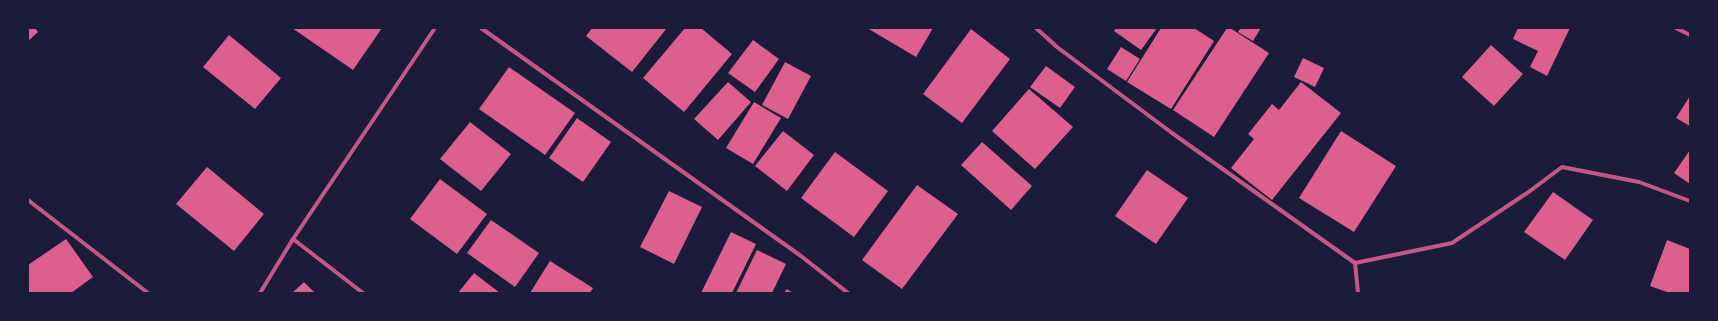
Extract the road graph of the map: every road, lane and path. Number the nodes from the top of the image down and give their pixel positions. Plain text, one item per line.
1 (435, 28) edge
2 (481, 28) edge
3 (1036, 28) edge
4 (1676, 28) edge
5 (1690, 35) edge
6 (28, 200) edge
7 (1690, 201) edge
8 (293, 239) junction
9 (1355, 263) junction
10 (148, 293) edge
11 (260, 293) edge
12 (364, 293) edge
13 (848, 293) edge
14 (1358, 293) edge

1 - 8 street
2 - 13 street
3 - 9 street
4 - 5 street
6 - 10 street
7 - 9 street
8 - 11 street
8 - 12 street
9 - 14 street

